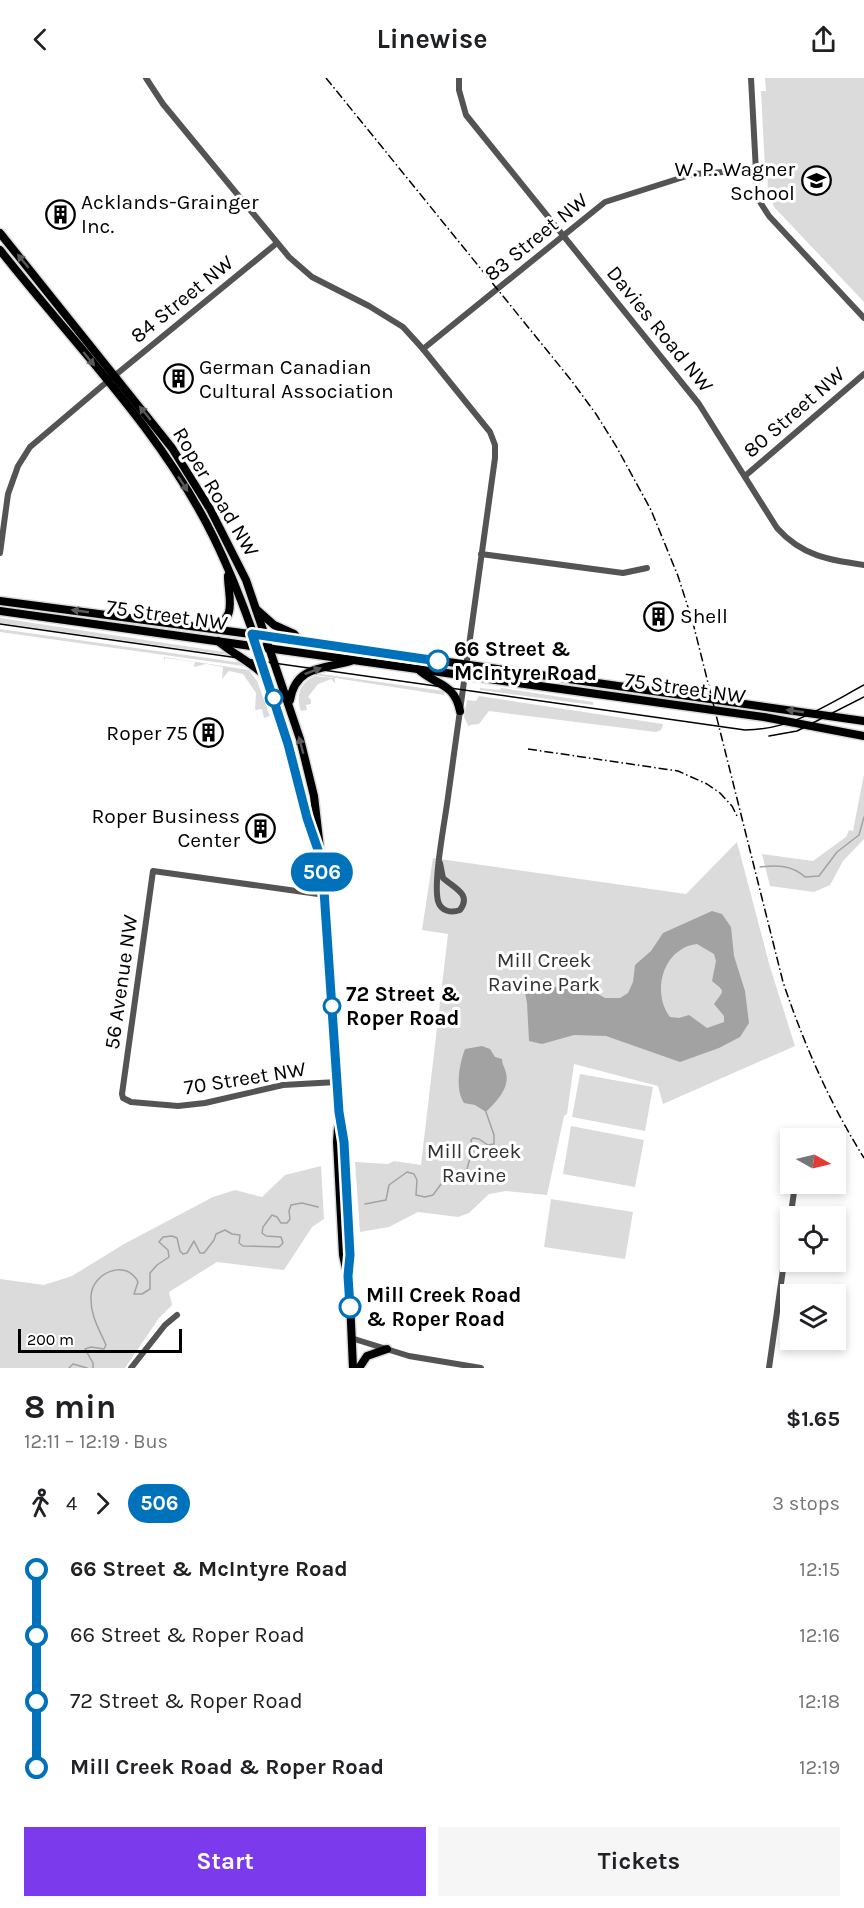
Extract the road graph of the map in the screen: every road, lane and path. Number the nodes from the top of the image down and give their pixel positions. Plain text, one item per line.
1 (146, 78) edge
2 (459, 78) edge
3 (751, 78) edge
4 (755, 170) junction
5 (0, 233) edge
6 (564, 235) junction
7 (278, 243) junction
8 (0, 250) edge
9 (864, 318) edge
10 (423, 349) junction
11 (864, 374) edge
12 (111, 378) junction
13 (745, 476) junction
14 (0, 553) edge
15 (481, 554) junction
16 (864, 565) edge
17 (647, 568) dead end
18 (229, 570) junction
19 (0, 601) edge
20 (256, 609) junction
21 (0, 610) edge
22 (201, 628) junction
23 (252, 634) junction
24 (266, 636) junction
25 (218, 641) junction
26 (302, 642) junction
27 (256, 645) junction
28 (270, 647) junction
29 (356, 660) junction
30 (418, 668) junction
31 (465, 670) junction
32 (268, 679) junction
33 (289, 704) junction
34 (460, 711) junction
35 (864, 721) edge
36 (864, 736) edge
37 (318, 850) junction
38 (440, 863) junction
39 (325, 895) junction
40 (337, 1082) junction
41 (123, 1098) joint
42 (794, 1194) edge
43 (177, 1315) dead end
44 (351, 1338) junction
45 (387, 1349) junction
46 (131, 1368) edge
47 (353, 1368) edge
48 (360, 1368) edge
49 (481, 1368) edge
50 (769, 1368) edge

1 - 7 street
2 - 6 street, Davies Road NW
3 - 4 street
4 - 6 street, 83 Street NW
4 - 9 street
12 -> 5 main road, Roper Road NW
6 - 10 street, 83 Street NW
6 - 13 street, Davies Road NW
7 - 10 street
7 - 12 street, 84 Street NW
8 -> 12 main road, Roper Road NW
10 - 15 street
11 - 13 street, 80 Street NW
12 - 14 street, 84 Street NW
12 -> 18 main road, Roper Road NW
20 -> 12 main road, Roper Road NW
13 - 16 street, Davies Road NW
15 - 17 street
15 - 31 street
18 - 22 main road
18 - 23 main road, Roper Road NW
22 -> 19 main road, 75 Street NW
20 - 24 main road, Roper Road NW
20 - 26 main road
21 - 25 main road, 75 Street NW
22 - 23 main road, 75 Street NW
23 - 24 main road, 75 Street NW
23 - 27 main road, Roper Road NW
24 - 26 main road, 75 Street NW
24 - 28 main road, Roper Road NW
25 - 27 main road, 75 Street NW
25 - 32 main road
26 - 31 main road, 75 Street NW
27 - 28 main road, 75 Street NW
27 - 32 main road, Roper Road NW
28 - 29 main road, 75 Street NW
28 - 33 main road, Roper Road NW
29 - 30 main road, 75 Street NW
33 -> 29 main road
30 - 31 main road, 75 Street NW
30 - 34 main road
31 - 34 street
35 -> 31 main road, 75 Street NW
31 - 36 main road, 75 Street NW
32 - 37 main road, Roper Road NW
37 -> 33 main road, Roper Road NW
34 - 38 street
37 - 39 main road, Roper Road NW
38 - 38 street
39 - 40 main road, Roper Road NW
39 - 41 street, 56 Avenue NW
40 - 41 street, 70 Street NW
40 - 44 main road, Roper Road NW
42 - 50 street
43 - 46 street
44 - 45 street
44 - 47 main road, Roper Road NW
45 - 48 main road
45 - 49 street

